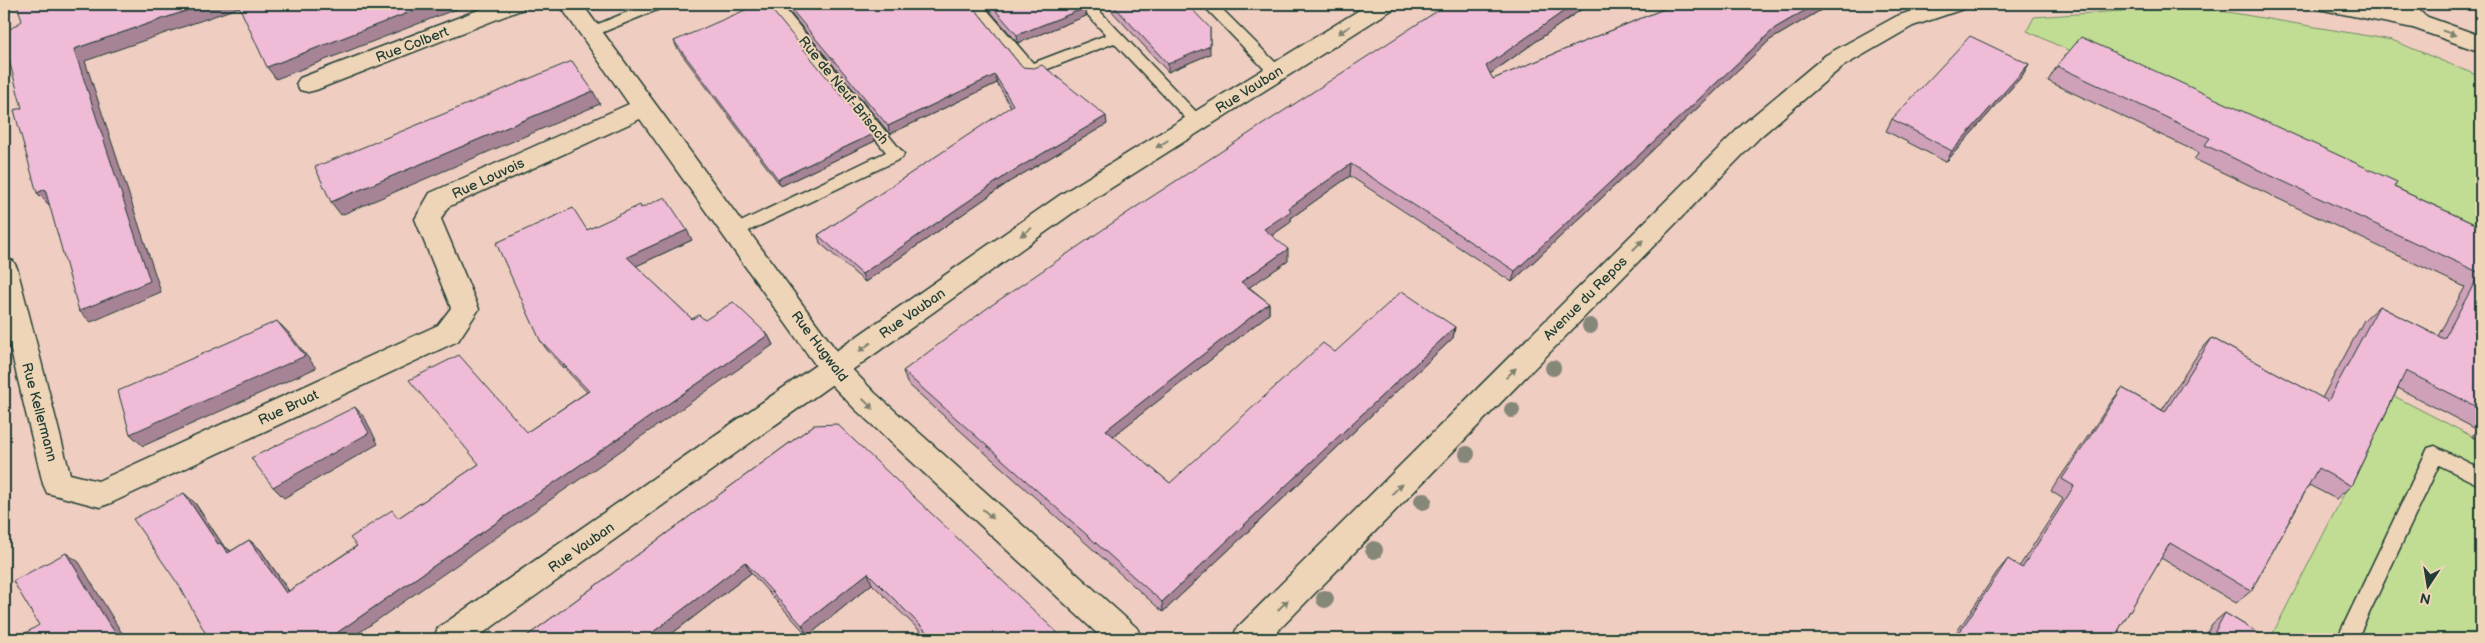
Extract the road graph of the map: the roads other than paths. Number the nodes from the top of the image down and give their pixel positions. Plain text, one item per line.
1 (515, 4) edge
2 (570, 4) edge
3 (659, 4) edge
4 (773, 4) edge
5 (974, 4) edge
6 (1085, 4) edge
7 (1208, 4) edge
8 (1385, 4) edge
9 (1955, 4) edge
10 (2326, 4) edge
11 (2401, 4) edge
12 (2417, 21) junction
13 (591, 32) junction
14 (1116, 37) junction
15 (2481, 44) edge
16 (1276, 72) junction
17 (308, 84) dead end
18 (644, 107) junction
19 (1197, 121) junction
20 (734, 232) junction
21 (4, 268) edge
22 (465, 309) joint
23 (9, 320) edge
24 (834, 369) junction
25 (2481, 478) edge
26 (100, 494) joint
27 (449, 639) edge
28 (1126, 639) edge
29 (1248, 639) edge
30 (2347, 639) edge

1 - 17 main road, Rue Colbert
2 - 13 main road, Rue Hugwald
3 - 13 lane
4 - 20 lane, Rue de Neuf-Brisach
5 - 14 lane
6 - 14 lane
7 - 16 lane
8 -> 16 main road, Rue Vauban
29 -> 9 main road, Avenue du Repos
10 - 12 main road
11 - 12 main road
12 -> 15 main road
13 - 18 main road, Rue Hugwald
14 - 19 lane
16 - 19 main road, Rue Vauban
18 - 20 main road, Rue Hugwald
18 - 22 main road, Rue Louvois
19 -> 24 main road, Rue Vauban
20 - 24 main road, Rue Hugwald
21 - 23 main road, Rue Kellermann
22 - 26 main road, Rue Bruat
23 - 26 main road, Rue Kellermann
24 - 27 main road, Rue Vauban
24 -> 28 main road, Rue Hugwald
25 - 30 lane

